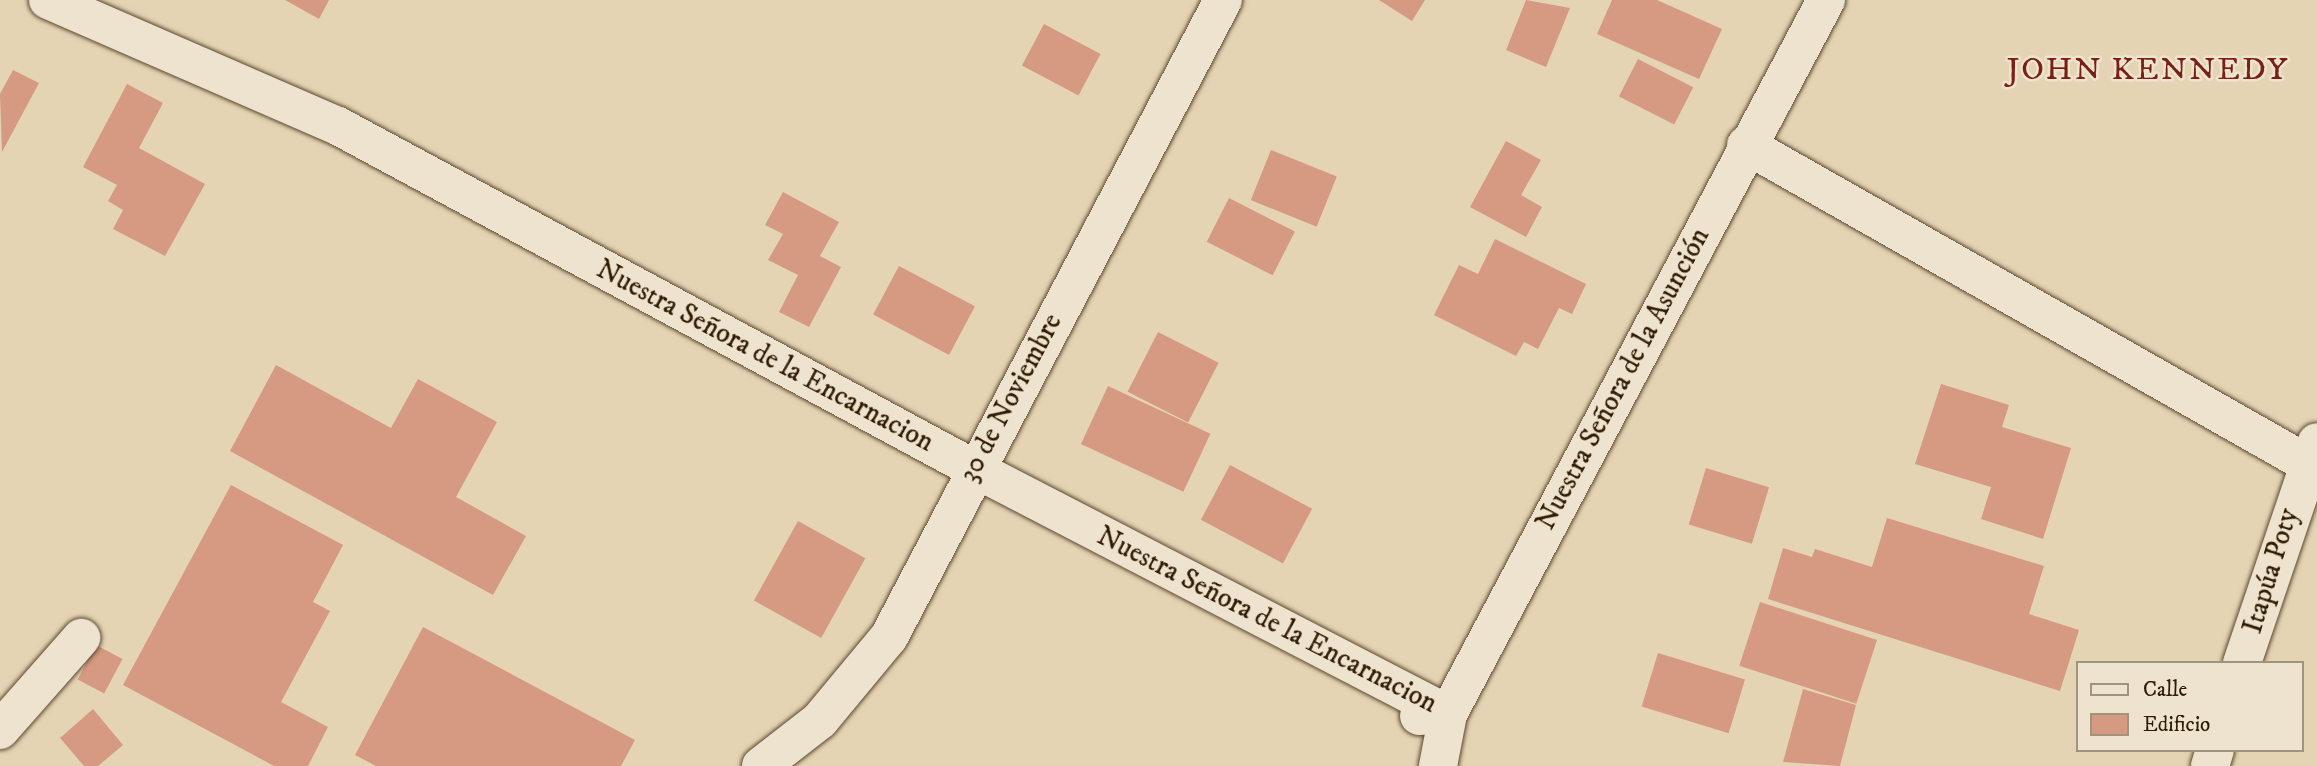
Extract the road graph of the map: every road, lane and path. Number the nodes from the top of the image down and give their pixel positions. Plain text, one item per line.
1 (48, 0) edge
2 (1223, 0) edge
3 (1826, 0) edge
4 (1746, 145) junction
5 (2313, 458) edge
6 (973, 468) junction
7 (81, 638) dead end
8 (2243, 661) edge
9 (1433, 715) junction
10 (0, 730) edge
11 (761, 766) edge
12 (1438, 766) edge

1 - 6 street, Nuestra Señora de la Encarnacion
2 - 6 street, 30 de Noviembre
3 - 4 street, Nuestra Señora de la Asunción
4 - 5 street
4 - 9 street, Nuestra Señora de la Asunción
5 - 8 street, Itapúa Poty
6 - 9 street, Nuestra Señora de la Encarnacion
6 - 11 street, 30 de Noviembre
7 - 10 street
9 - 12 street, Nuestra Señora de la Asunción

